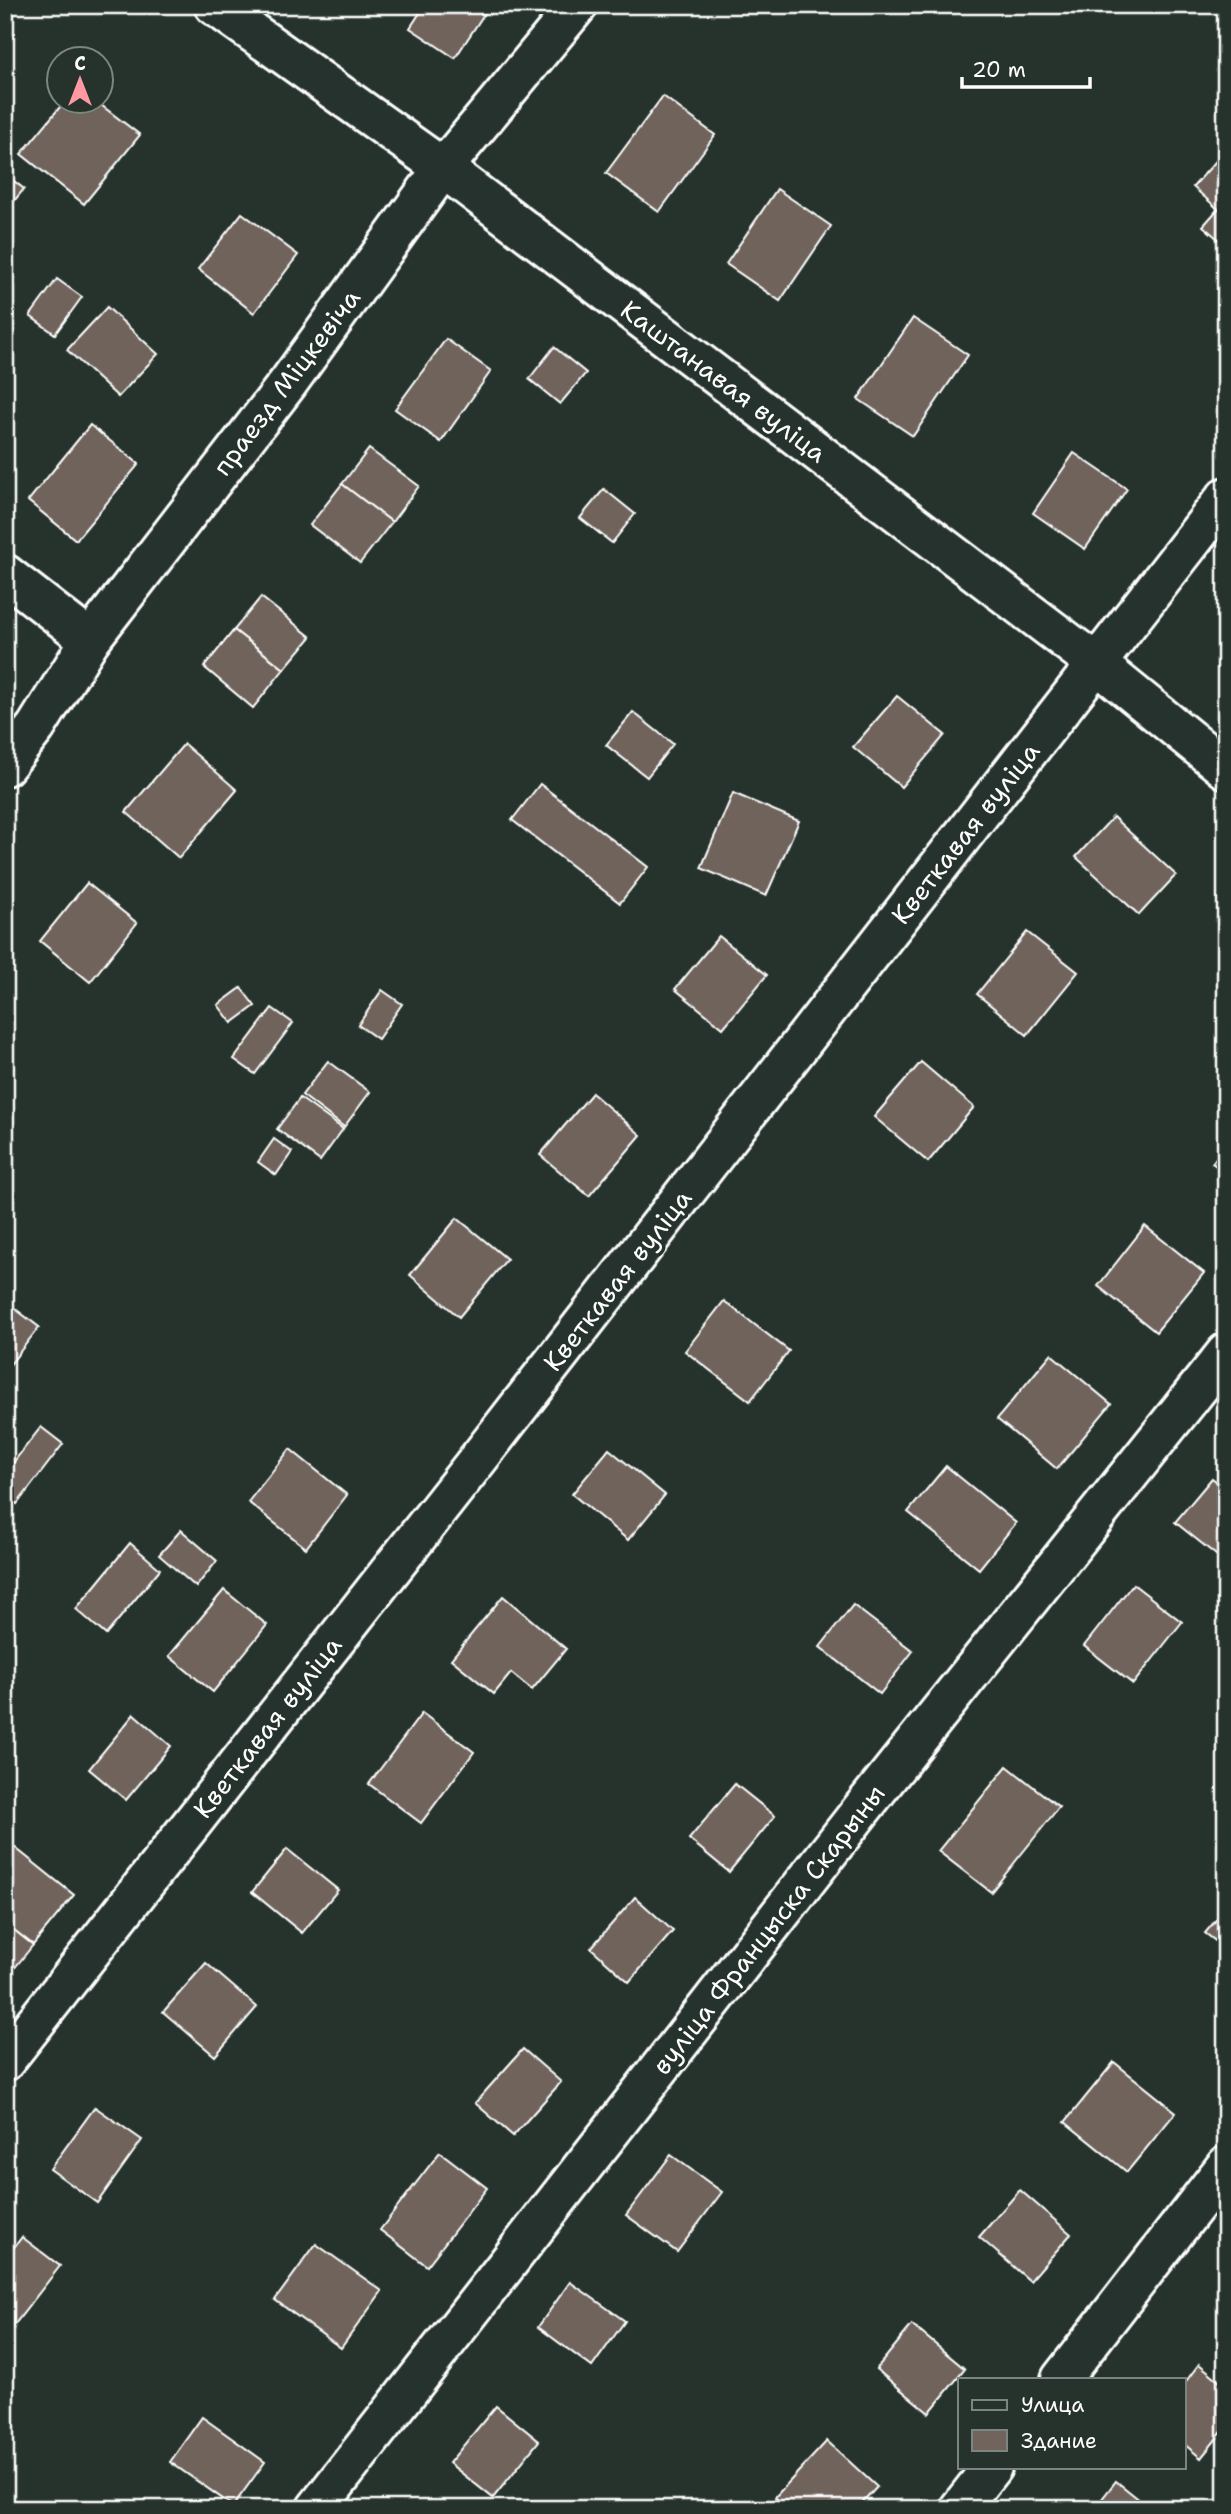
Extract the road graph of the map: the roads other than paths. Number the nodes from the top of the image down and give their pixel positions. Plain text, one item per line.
1 (214, 5) edge
2 (578, 5) edge
3 (443, 168) junction
4 (1226, 497) edge
5 (5, 574) edge
6 (90, 640) junction
7 (1097, 664) junction
8 (5, 766) edge
9 (1226, 769) edge
10 (1226, 1353) edge
11 (5, 2061) edge
12 (1226, 2166) edge
13 (1061, 2378) edge
14 (991, 2468) edge
15 (316, 2509) edge
16 (959, 2509) edge

1 - 3 street, Каштанавая вуліца
2 - 3 street, праезд Міцкевіча
3 - 6 street, праезд Міцкевіча
3 - 7 street, Каштанавая вуліца
4 - 7 street, Кветкавая вуліца
5 - 6 street
6 - 8 street, праезд Міцкевіча
7 - 9 street, Каштанавая вуліца
7 - 11 street, Кветкавая вуліца
10 - 15 street, вуліца Францыска Скарыны
12 - 13 street
14 - 16 street

